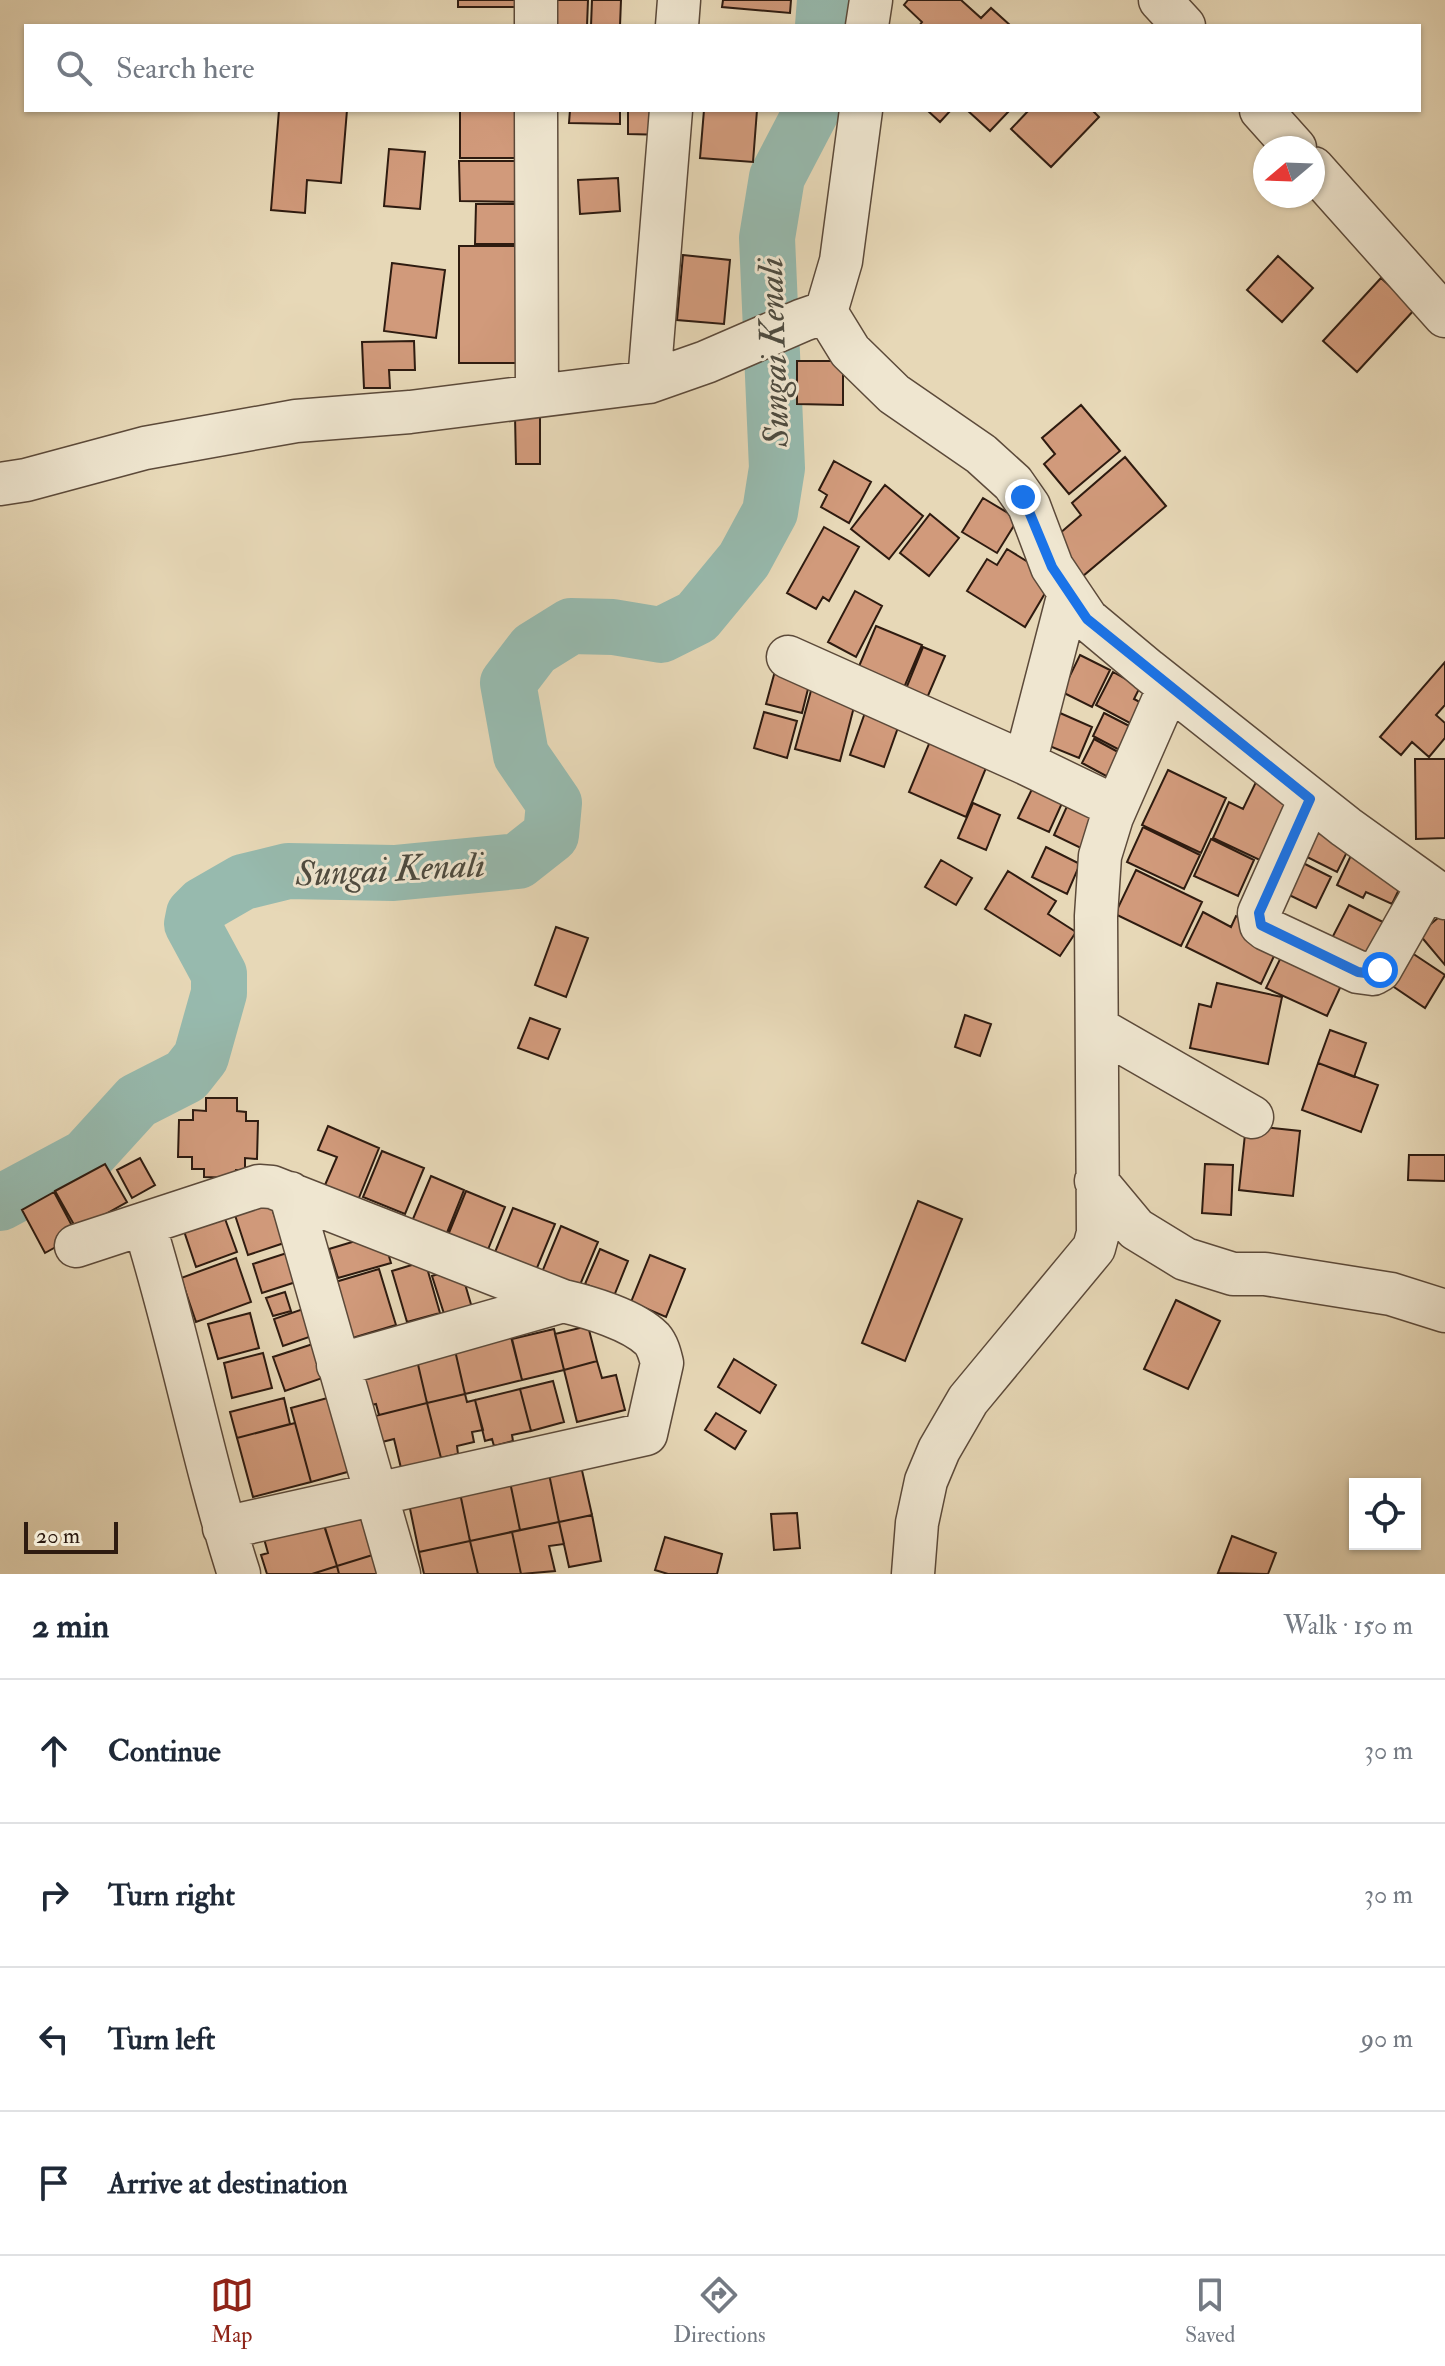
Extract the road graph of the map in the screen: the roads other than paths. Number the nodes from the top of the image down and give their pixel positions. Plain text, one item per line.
1 (536, 0) edge
2 (679, 0) edge
3 (871, 0) edge
4 (1160, 0) edge
5 (536, 24) edge
6 (677, 24) edge
7 (867, 24) edge
8 (1182, 24) edge
9 (536, 112) edge
10 (671, 112) edge
11 (861, 112) edge
12 (1263, 112) edge
13 (1284, 136) edge
14 (1325, 181) edge
15 (814, 316) junction
16 (1445, 316) edge
17 (649, 382) junction
18 (537, 395) junction
19 (0, 484) edge
20 (1069, 593) junction
21 (788, 657) dead end
22 (1169, 687) junction
23 (1025, 763) junction
24 (1310, 799) junction
25 (1116, 807) junction
26 (1436, 892) edge
27 (1097, 1028) junction
28 (1252, 1117) dead end
29 (1096, 1181) junction
30 (290, 1193) junction
31 (144, 1224) junction
32 (76, 1246) dead end
33 (563, 1301) junction
34 (1445, 1311) edge
35 (338, 1365) junction
36 (376, 1494) junction
37 (224, 1528) junction
38 (239, 1574) edge
39 (399, 1574) edge
40 (913, 1574) edge

1 - 5 street
2 - 6 street
3 - 7 street
4 - 8 street
9 - 18 street
10 - 17 street
11 - 15 street
12 - 13 street
14 - 16 street
15 - 17 street
15 - 20 street
17 - 18 street
18 - 19 street
20 - 22 street
20 - 23 street
21 - 23 street
22 - 24 street
22 - 25 street
23 - 25 street
24 - 26 street
24 - 26 street
25 - 27 street
27 - 28 street
27 - 29 street
29 - 34 street
29 - 40 street
30 - 31 street
30 - 33 street
30 - 35 street
31 - 32 street
31 - 37 street
33 - 35 street
33 - 36 street
35 - 36 street
36 - 37 street
36 - 39 street
37 - 38 street

